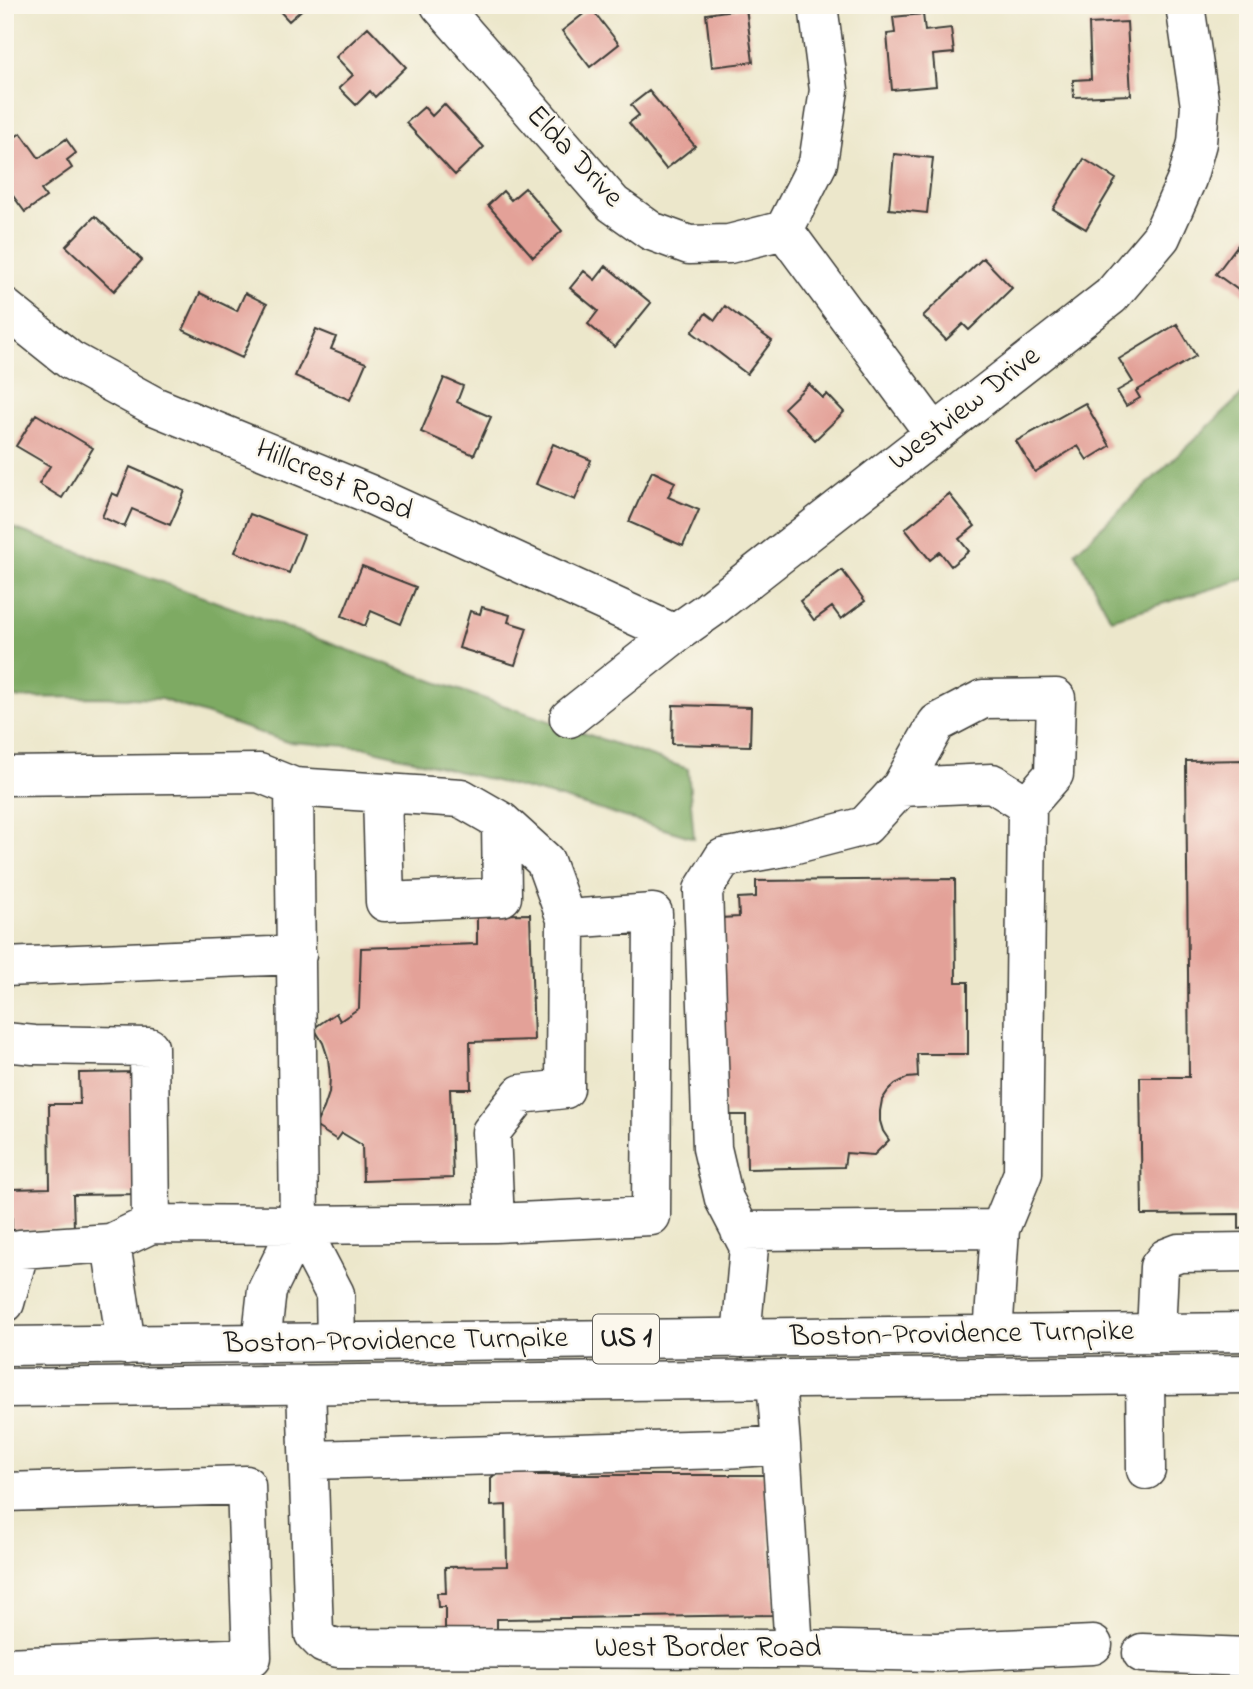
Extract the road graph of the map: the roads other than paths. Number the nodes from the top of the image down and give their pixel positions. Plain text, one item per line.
1 (440, 5) edge
2 (818, 5) edge
3 (1185, 5) edge
4 (785, 230) junction
5 (5, 309) edge
6 (934, 433) junction
7 (675, 634) junction
8 (569, 719) dead end
9 (5, 776) edge
10 (294, 787) junction
11 (901, 787) junction
12 (382, 793) junction
13 (1027, 805) junction
14 (501, 821) junction
15 (566, 919) junction
16 (297, 956) junction
17 (5, 967) edge
18 (5, 1042) edge
19 (495, 1223) junction
20 (151, 1224) junction
21 (299, 1225) junction
22 (1000, 1228) junction
23 (740, 1231) junction
24 (111, 1242) junction
25 (1248, 1252) edge
26 (5, 1303) edge
27 (1248, 1332) edge
28 (1156, 1333) junction
29 (993, 1335) junction
30 (741, 1338) junction
31 (336, 1342) junction
32 (261, 1343) junction
33 (126, 1345) junction
34 (5, 1346) edge
35 (1248, 1374) edge
36 (1145, 1376) junction
37 (776, 1380) junction
38 (306, 1385) junction
39 (5, 1388) edge
40 (781, 1445) junction
41 (309, 1460) junction
42 (1146, 1470) dead end
43 (5, 1492) edge
44 (1093, 1645) dead end
45 (794, 1649) junction
46 (1142, 1653) dead end
47 (1248, 1657) edge
48 (5, 1667) edge

1 - 4 street, Elda Drive
2 - 4 street
3 - 6 street, Westview Drive
4 - 6 street
5 - 7 street, Hillcrest Road
6 - 7 street, Westview Drive
7 - 8 street, Westview Drive
9 - 10 street
10 - 12 street
10 - 16 street
11 - 13 street
11 - 13 street
11 - 23 street
12 - 14 street
12 - 14 street
13 - 22 street
14 - 15 street
15 - 19 street
15 - 19 street
16 - 17 street
16 - 21 street
18 - 20 street
19 - 21 street
20 - 21 street
20 - 24 street
21 - 31 street
21 - 32 street
22 - 23 street
22 - 29 street
23 - 30 street
24 - 26 street
24 - 33 street
25 - 28 street
27 - 28 street, Boston-Providence Turnpike / US 1
28 - 29 street, Boston-Providence Turnpike / US 1
29 - 30 street, Boston-Providence Turnpike / US 1
30 - 31 street, Boston-Providence Turnpike / US 1
31 - 32 street, Boston-Providence Turnpike / US 1
32 - 33 street, Boston-Providence Turnpike / US 1
33 - 34 street, Boston-Providence Turnpike / US 1
35 - 36 street, Boston-Providence Turnpike / US 1
36 - 37 street, Boston-Providence Turnpike / US 1
36 - 42 street
37 - 38 street, Boston-Providence Turnpike / US 1
37 - 40 street
38 - 39 street, Boston-Providence Turnpike / US 1
38 - 41 street
40 - 41 street
40 - 45 street
41 - 45 street, West Border Road
43 - 48 street
44 - 45 street, West Border Road
46 - 47 street

